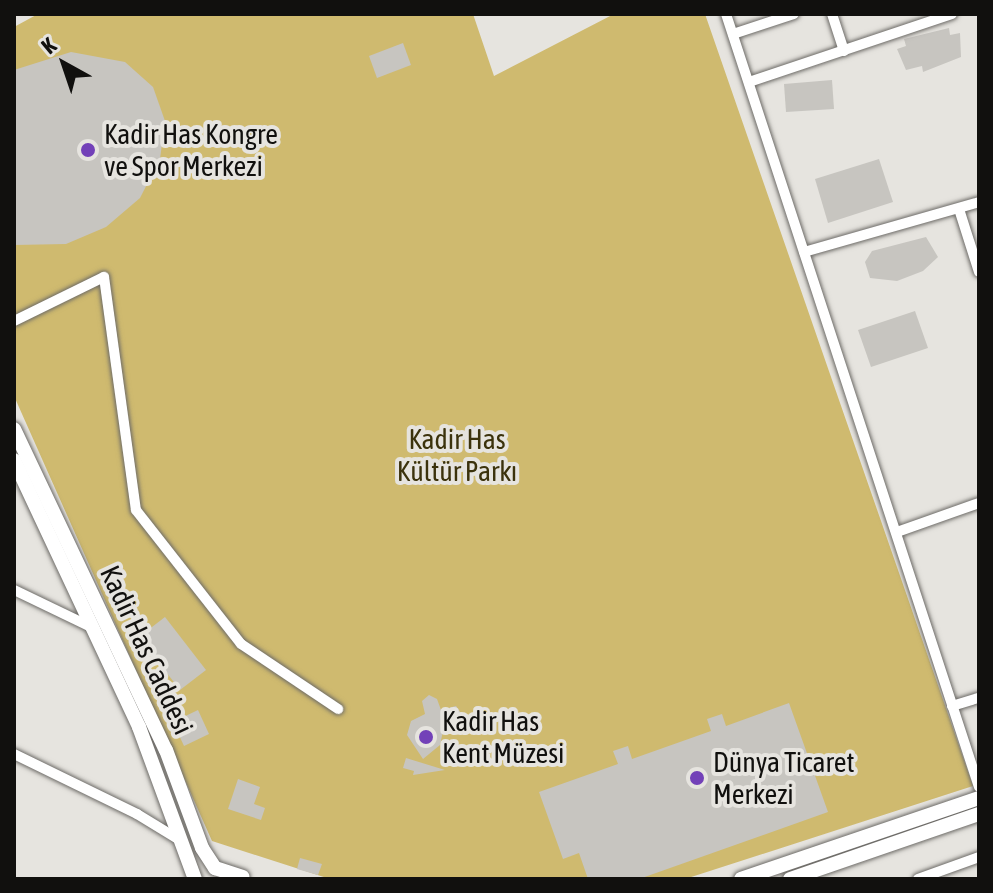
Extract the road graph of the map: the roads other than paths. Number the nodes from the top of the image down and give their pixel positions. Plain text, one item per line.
1 (726, 14) edge
2 (794, 14) edge
3 (832, 14) edge
4 (952, 14) edge
5 (733, 34) junction
6 (844, 51) junction
7 (749, 82) junction
8 (979, 202) edge
9 (959, 209) junction
10 (804, 252) junction
11 (979, 272) edge
12 (14, 321) edge
13 (14, 429) edge
14 (14, 460) edge
15 (979, 503) edge
16 (897, 532) junction
17 (14, 590) edge
18 (93, 628) junction
19 (979, 698) edge
20 (952, 706) junction
21 (338, 709) dead end
22 (14, 754) edge
23 (979, 787) edge
24 (979, 798) edge
25 (979, 814) edge
26 (178, 839) junction
27 (979, 857) edge
28 (244, 878) edge
29 (195, 879) edge
30 (741, 879) edge
31 (790, 879) edge
32 (918, 879) edge

1 - 5 street
2 - 5 street
3 - 6 street
4 - 6 street
5 - 7 street
6 - 7 street
7 - 10 street
8 - 9 street
9 - 10 street
9 - 11 street
10 - 16 street
12 - 21 street
13 - 28 street, Kadir Has Caddesi
14 - 18 street, Kadir Has Caddesi
15 - 16 street
16 - 20 street
17 - 18 street
18 - 26 street, Kadir Has Caddesi
19 - 20 street
20 - 23 street
22 - 26 street
24 - 30 street
25 - 31 street
26 - 29 street, Kadir Has Caddesi
27 - 32 street

